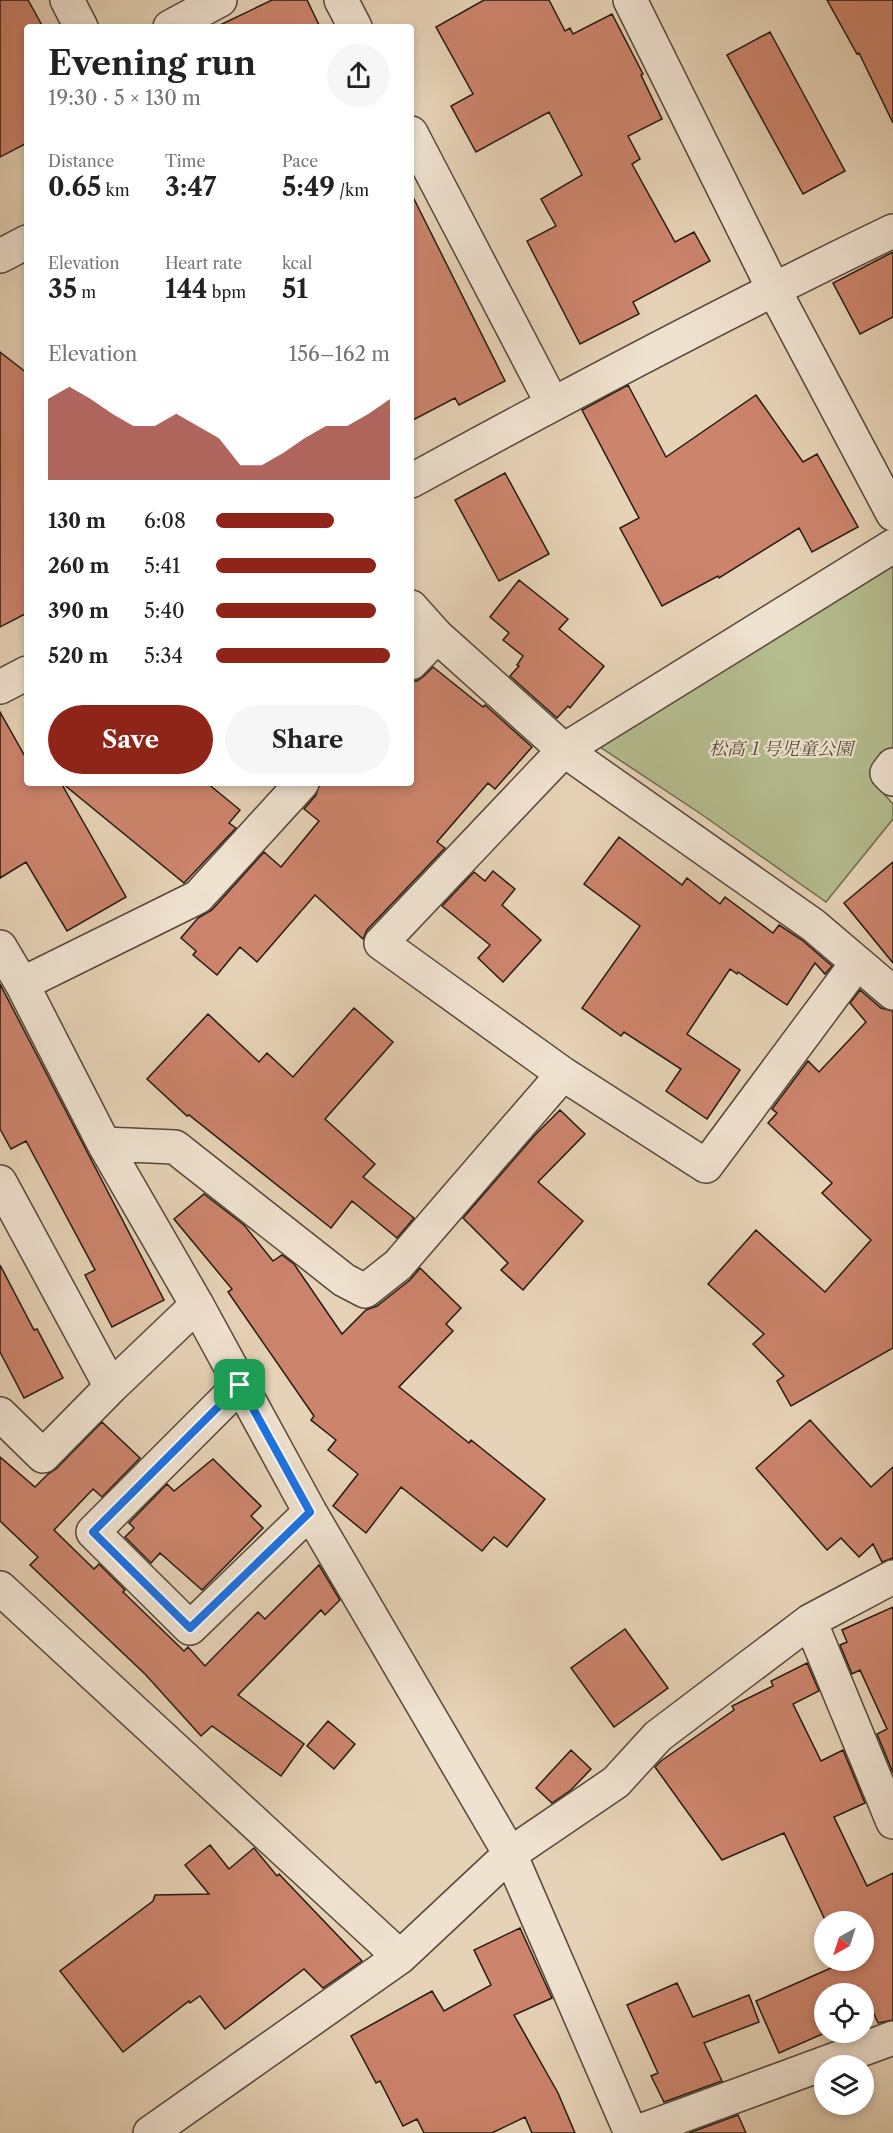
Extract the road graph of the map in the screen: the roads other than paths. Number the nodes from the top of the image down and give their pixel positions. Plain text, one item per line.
1 (67, 0) edge
2 (220, 0) edge
3 (341, 0) edge
4 (630, 0) edge
5 (79, 24) edge
6 (176, 24) edge
7 (353, 24) edge
8 (414, 139) edge
9 (893, 231) edge
10 (24, 244) edge
11 (0, 256) edge
12 (773, 288) junction
13 (552, 403) junction
14 (414, 479) edge
15 (893, 514) edge
16 (893, 546) edge
17 (414, 610) edge
18 (436, 636) junction
19 (414, 660) edge
20 (24, 675) edge
21 (0, 687) edge
22 (564, 750) junction
23 (893, 765) edge
24 (893, 779) edge
25 (299, 786) edge
26 (0, 947) edge
27 (857, 963) junction
28 (22, 984) junction
29 (893, 993) edge
30 (563, 1074) junction
31 (104, 1144) junction
32 (0, 1182) edge
33 (197, 1305) junction
34 (240, 1385) junction
35 (111, 1387) junction
36 (0, 1414) edge
37 (310, 1512) junction
38 (893, 1577) edge
39 (0, 1588) edge
40 (810, 1621) junction
41 (893, 1822) edge
42 (510, 1854) junction
43 (400, 1957) junction
44 (893, 2038) edge
45 (150, 2133) edge
46 (631, 2133) edge
47 (635, 2133) edge

1 - 5 street
2 - 6 street
3 - 7 street
4 - 12 street
8 - 13 street
9 - 12 street
10 - 11 street
12 - 13 street
12 - 15 street
13 - 14 street
16 - 22 street
17 - 18 street
18 - 19 street
18 - 22 street
20 - 21 street
22 - 27 street
22 - 30 street
23 - 24 street
25 - 28 street
26 - 28 street
27 - 29 street
27 - 30 street
28 - 31 street
30 - 31 street
31 - 33 street
32 - 35 street
33 - 34 street
33 - 35 street
34 - 37 street
34 - 37 street
35 - 36 street
37 - 42 street
38 - 40 street
39 - 43 street
40 - 41 street
40 - 42 street
42 - 43 street
42 - 46 street
43 - 45 street
44 - 47 street

